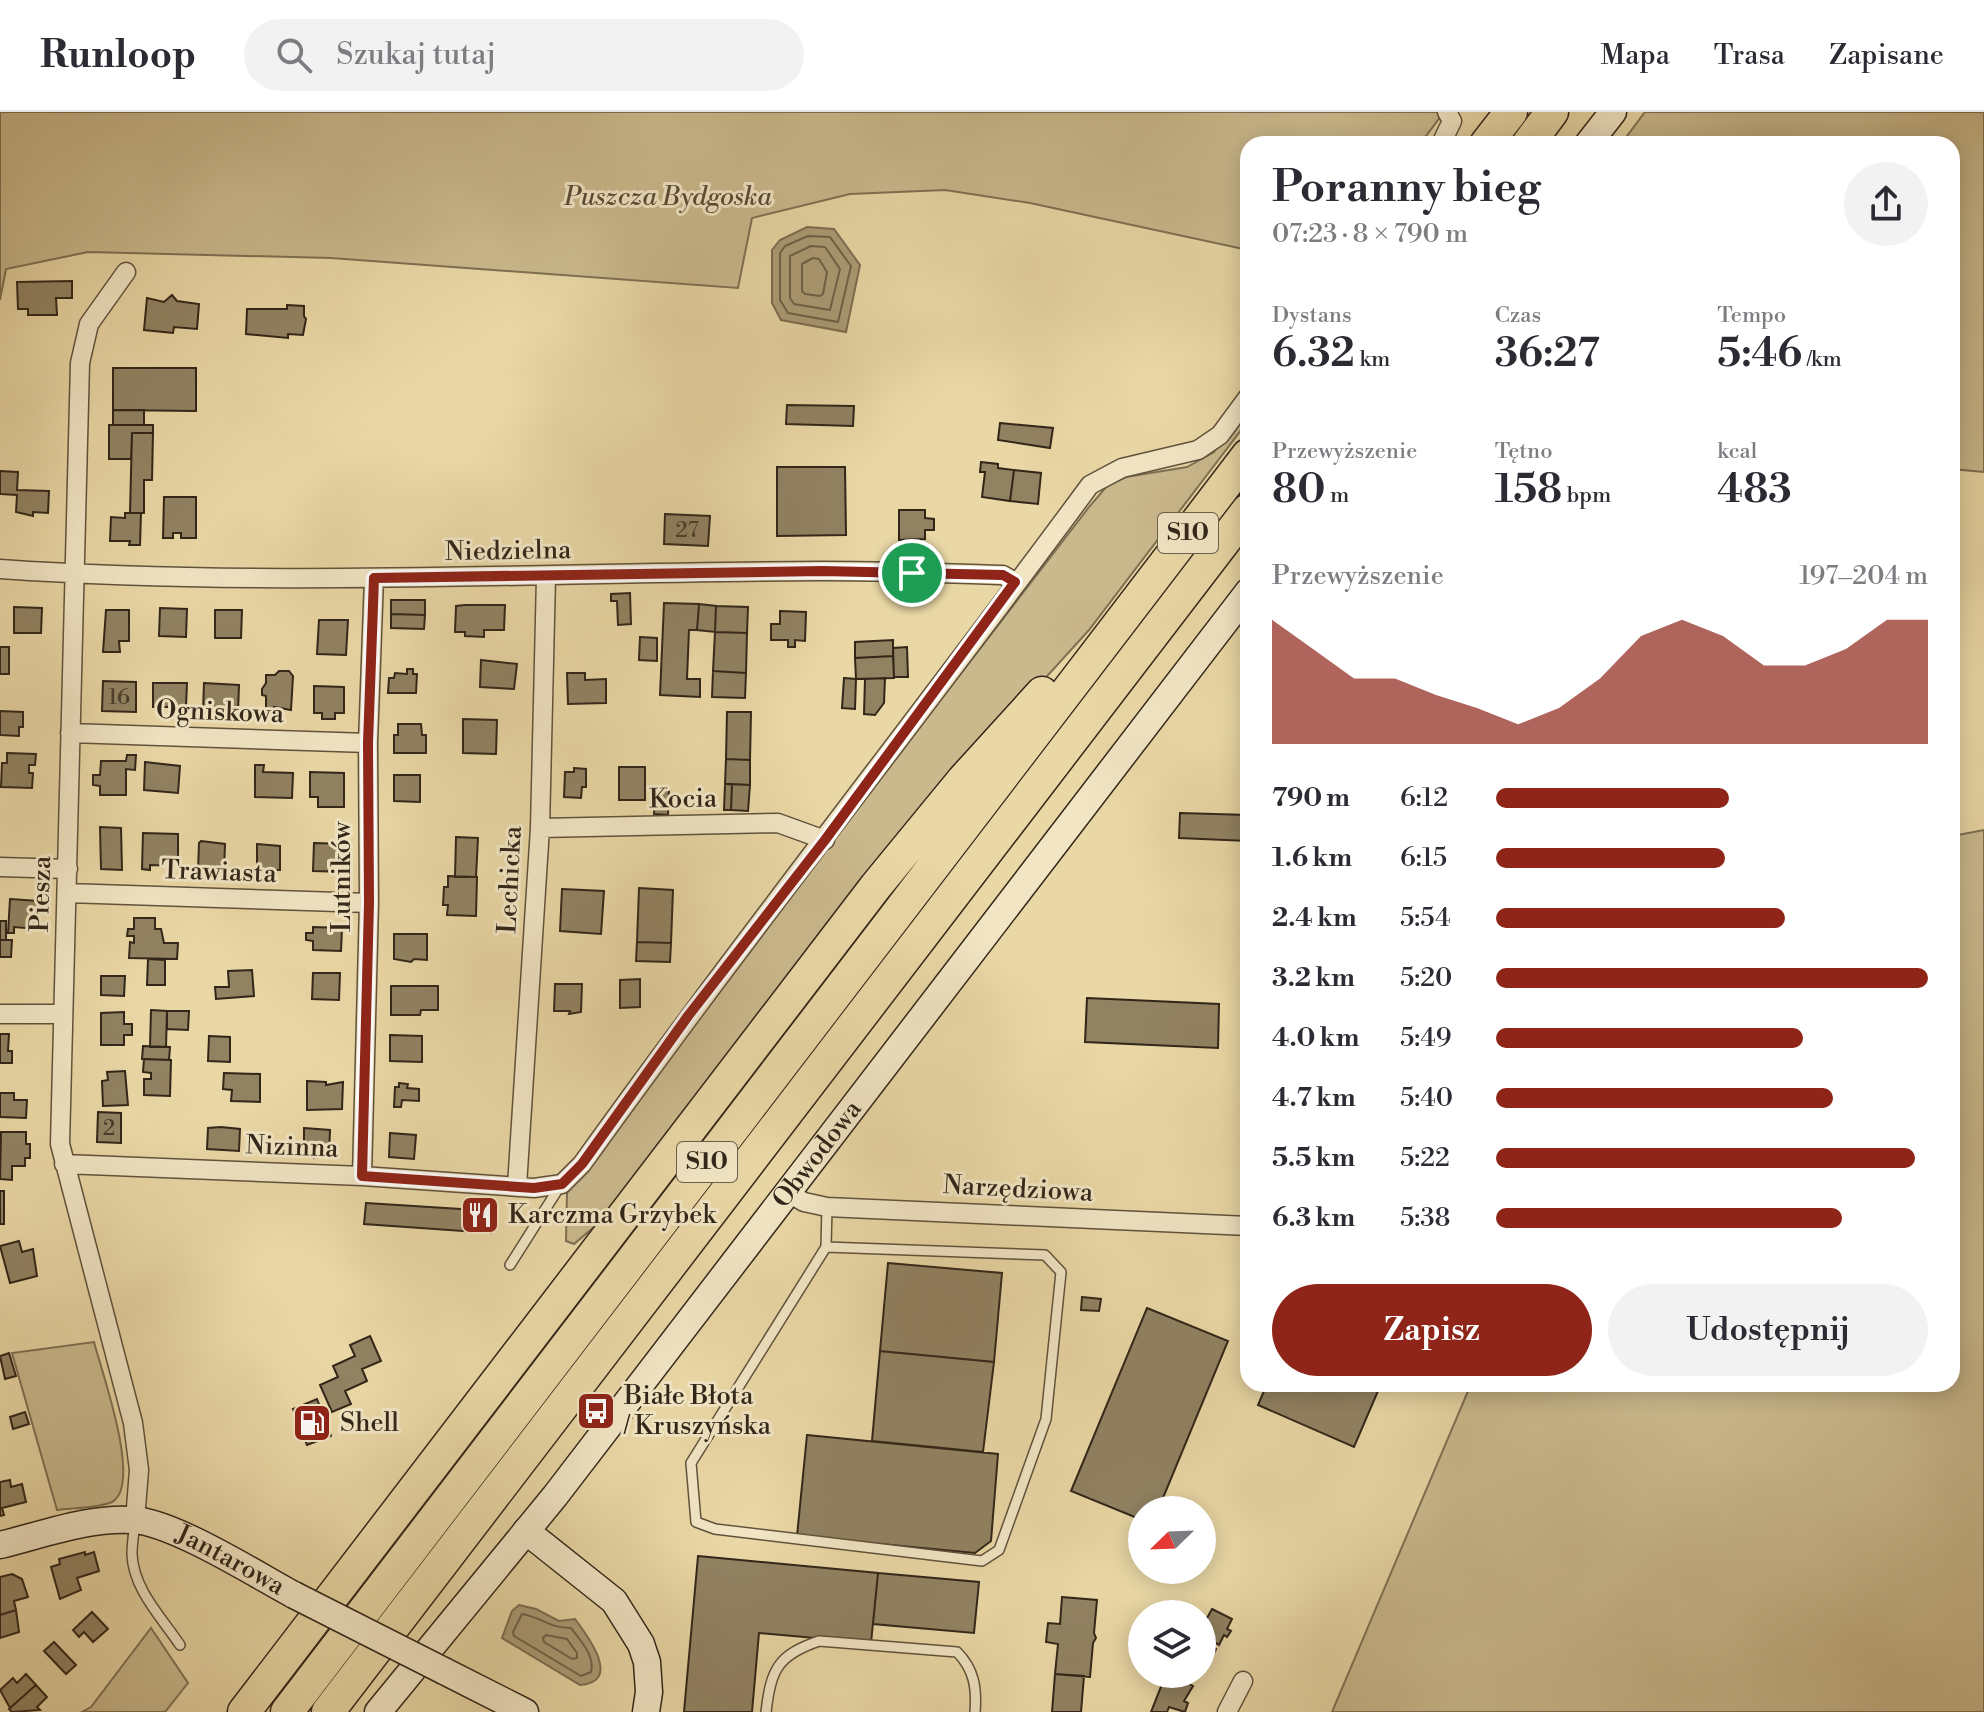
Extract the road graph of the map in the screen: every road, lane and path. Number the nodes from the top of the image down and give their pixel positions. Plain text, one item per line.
1 (1447, 112) edge
2 (1511, 112) edge
3 (1552, 112) edge
4 (1613, 112) edge
5 (1445, 136) edge
6 (1492, 136) edge
7 (1534, 136) edge
8 (1594, 136) edge
9 (126, 272) dead end
10 (1240, 408) edge
11 (1240, 465) edge
12 (1240, 520) edge
13 (0, 569) edge
14 (76, 574) junction
15 (546, 577) junction
16 (374, 578) junction
17 (1015, 582) junction
18 (1240, 602) edge
19 (1127, 610) junction
20 (70, 733) junction
21 (368, 743) junction
22 (540, 828) junction
23 (825, 840) junction
24 (0, 867) edge
25 (68, 869) junction
26 (67, 893) junction
27 (369, 903) junction
28 (0, 1014) edge
29 (63, 1014) junction
30 (64, 1164) junction
31 (362, 1176) junction
32 (562, 1184) junction
33 (517, 1186) junction
34 (788, 1193) junction
35 (827, 1207) junction
36 (1240, 1226) edge
37 (826, 1247) junction
38 (510, 1265) dead end
39 (135, 1520) junction
40 (526, 1531) junction
41 (0, 1545) edge
42 (180, 1645) dead end
43 (1243, 1681) dead end
44 (244, 1712) edge
45 (287, 1712) edge
46 (328, 1712) edge
47 (378, 1712) edge
48 (525, 1712) edge
49 (646, 1712) edge
50 (766, 1712) edge
51 (975, 1712) edge
52 (1227, 1712) edge

1 - 5 street
2 - 6 highway
3 - 7 highway
4 - 8 street
9 - 14 street, Piesza
10 - 17 street
11 - 19 highway, S10
12 - 46 highway, S10
13 - 14 street, Niedzielna
14 - 16 street, Niedzielna
14 - 20 street, Piesza
15 - 16 street, Niedzielna
15 - 17 street, Niedzielna
15 - 22 street, Lechicka
16 - 21 street, Lutników
17 - 23 street
18 - 34 street, Obwodowa
19 - 44 highway
19 - 45 highway, S10
20 - 21 street, Ogniskowa
20 - 25 street, Piesza
21 - 27 street, Lutników
22 - 23 street, Kocia
22 - 33 street, Lechicka
23 - 32 street
24 - 25 street
25 - 26 street, Piesza
26 - 27 street, Trawiasta
26 - 29 street, Piesza
27 - 31 street, Lutników
28 - 29 street
29 - 30 street, Piesza
30 - 31 street, Nizinna
30 - 39 street, Piesza
31 - 33 street, Nizinna
32 - 33 street, Nizinna
32 - 38 lane
34 - 35 street, Narzędziowa
34 - 40 street, Obwodowa
35 - 36 street, Narzędziowa
35 - 37 lane
37 - 37 lane
39 - 41 street, Jantarowa
39 - 42 lane
39 - 48 street, Jantarowa, bridge
40 - 47 street, Obwodowa
40 - 49 street
43 - 52 street
50 - 51 lane

